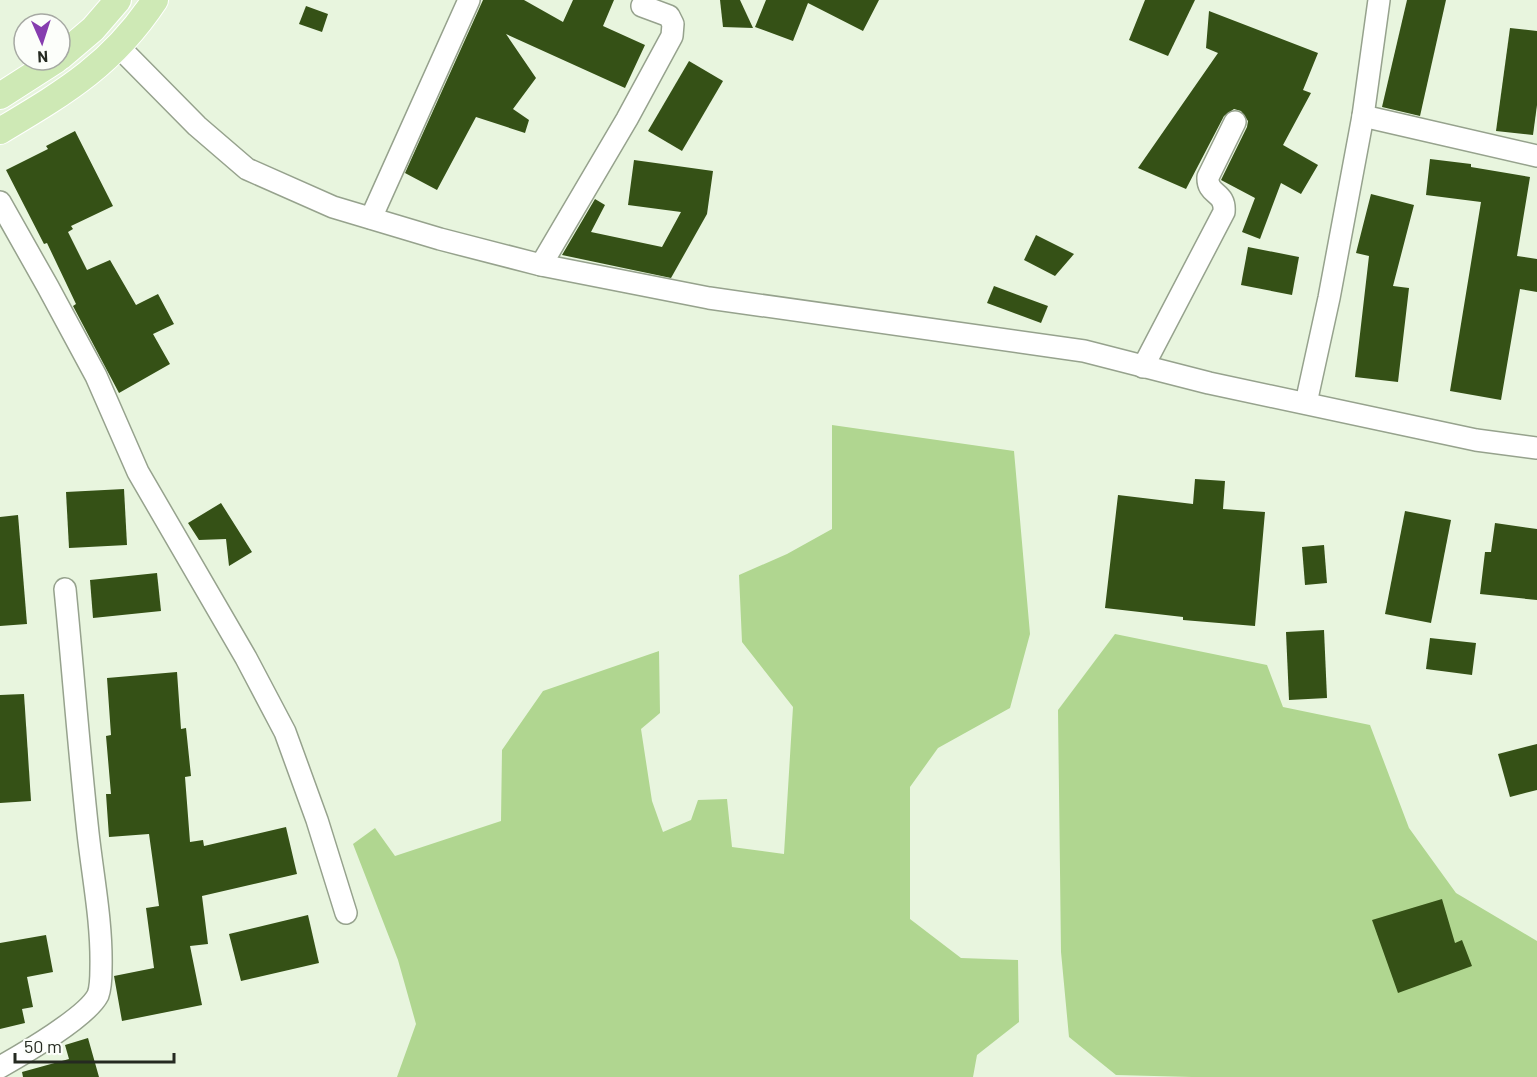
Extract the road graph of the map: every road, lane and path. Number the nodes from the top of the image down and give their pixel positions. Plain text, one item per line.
1 (118, 0) edge
2 (155, 0) edge
3 (469, 0) edge
4 (1379, 0) edge
5 (642, 6) dead end
6 (72, 47) edge
7 (119, 48) junction
8 (37, 72) edge
9 (0, 96) edge
10 (1363, 116) junction
11 (1235, 122) dead end
12 (0, 131) edge
13 (1537, 156) edge
14 (0, 202) edge
15 (371, 218) junction
16 (541, 265) junction
17 (1143, 367) junction
18 (1306, 403) junction
19 (1537, 448) edge
20 (66, 588) dead end
21 (346, 913) dead end
22 (0, 1067) edge

1 - 6 main road
2 - 7 main road
3 - 15 street
4 - 10 street
5 - 16 street
7 - 12 main road
7 - 15 street
8 - 9 main road
10 - 13 street
10 - 18 street
11 - 17 street
14 - 21 street
15 - 16 street
16 - 17 street
17 - 18 street
18 - 19 street
20 - 22 street

